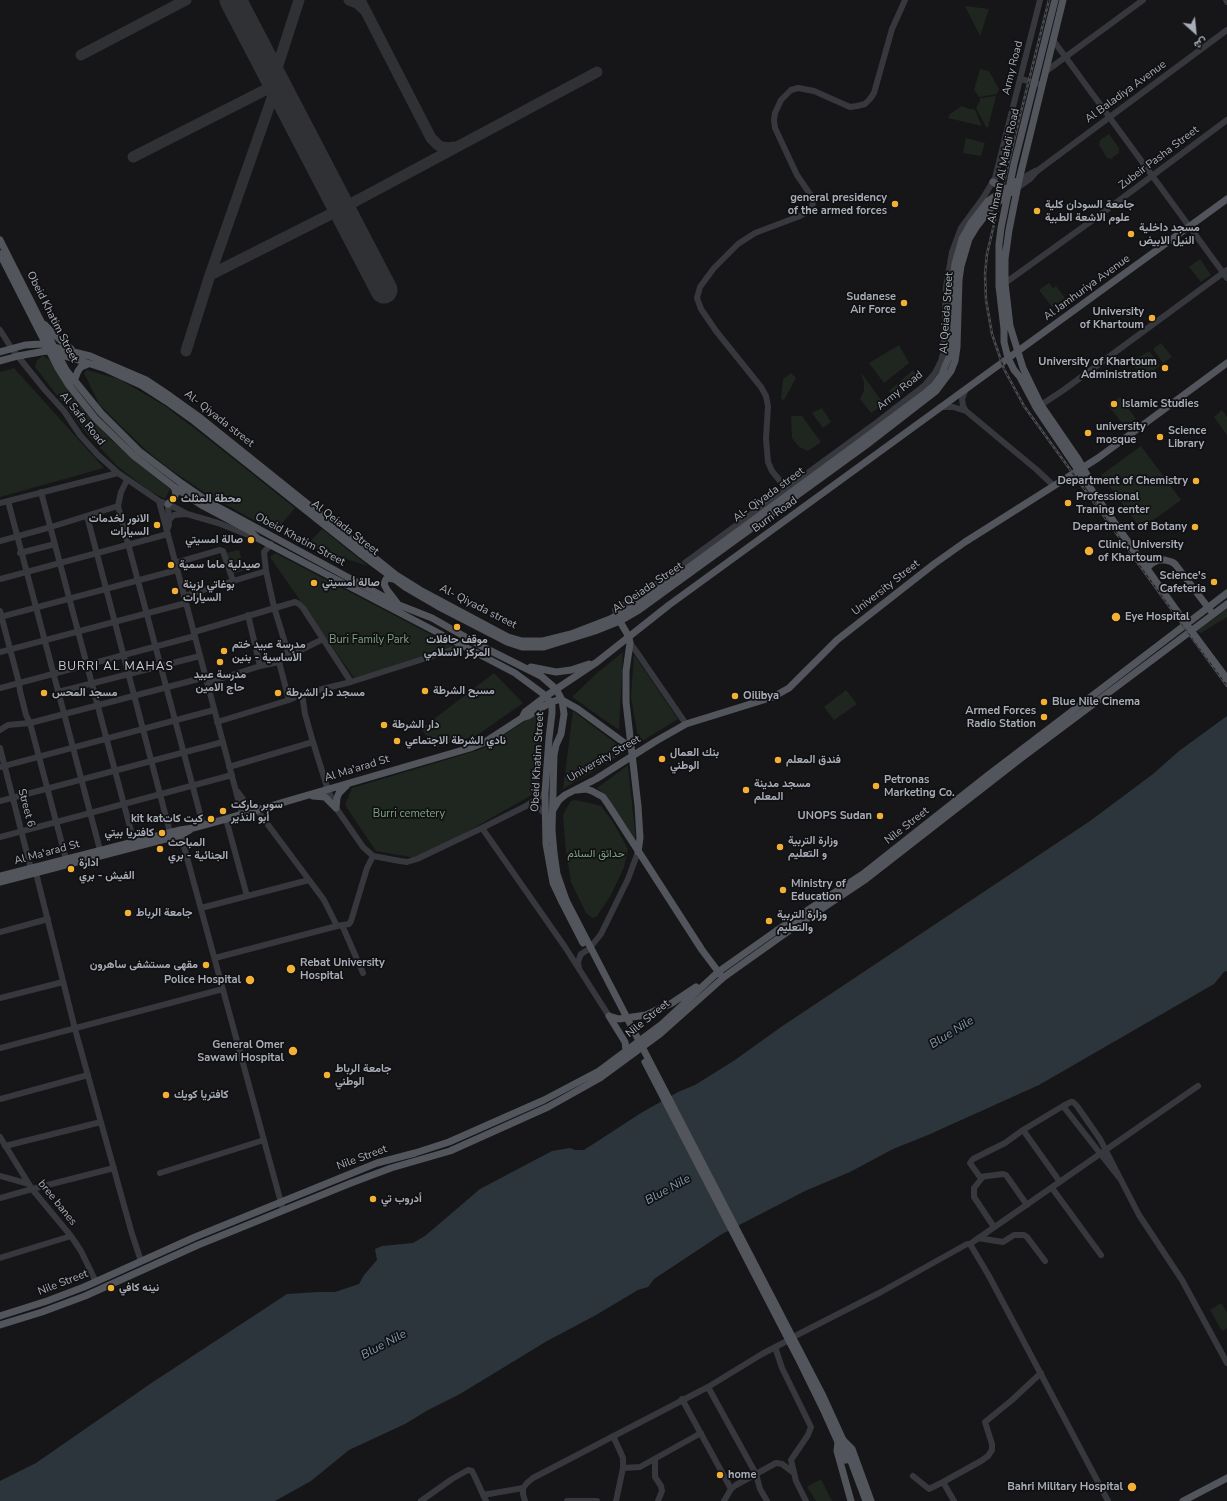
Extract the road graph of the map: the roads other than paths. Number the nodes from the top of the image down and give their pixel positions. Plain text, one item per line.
1 (905, 0) edge
2 (1040, 0) edge
3 (1055, 0) edge
4 (1063, 0) edge
5 (1143, 0) edge
6 (1227, 31) edge
7 (1053, 40) junction
8 (1065, 57) junction
9 (1045, 72) junction
10 (1020, 79) junction
11 (1038, 84) junction
12 (1109, 117) junction
13 (1227, 120) edge
14 (1037, 171) junction
15 (1151, 176) junction
16 (1019, 180) junction
17 (993, 182) junction
18 (1017, 188) junction
19 (1007, 190) junction
20 (1227, 199) edge
21 (1190, 226) junction
22 (0, 240) edge
23 (1, 258) edge
24 (1225, 271) edge
25 (1227, 278) edge
26 (1005, 283) junction
27 (41, 320) junction
28 (0, 330) edge
29 (12, 349) junction
30 (51, 349) junction
31 (0, 352) edge
32 (74, 352) junction
33 (1018, 352) junction
34 (18, 356) junction
35 (1006, 360) junction
36 (0, 361) edge
37 (1227, 363) edge
38 (88, 364) junction
39 (74, 381) junction
40 (966, 389) junction
41 (1042, 405) junction
42 (940, 408) junction
43 (966, 411) junction
44 (862, 441) junction
45 (1098, 458) junction
46 (1081, 469) junction
47 (118, 472) junction
48 (127, 480) junction
49 (1090, 480) junction
50 (1054, 486) junction
51 (174, 487) junction
52 (789, 491) junction
53 (41, 492) junction
54 (8, 501) junction
55 (159, 501) junction
56 (0, 503) edge
57 (168, 504) junction
58 (305, 505) junction
59 (118, 506) junction
60 (187, 514) junction
61 (87, 516) junction
62 (168, 521) junction
63 (51, 527) junction
64 (167, 533) junction
65 (16, 536) junction
66 (257, 538) junction
67 (0, 541) edge
68 (56, 544) junction
69 (271, 544) junction
70 (128, 545) junction
71 (20, 553) junction
72 (96, 554) junction
73 (60, 563) junction
74 (176, 563) junction
75 (1148, 567) junction
76 (177, 570) junction
77 (25, 572) junction
78 (266, 572) junction
79 (0, 579) edge
80 (393, 579) junction
81 (138, 580) junction
82 (233, 581) junction
83 (105, 589) junction
84 (1227, 593) edge
85 (184, 596) junction
86 (69, 599) junction
87 (186, 603) junction
88 (1227, 604) edge
89 (399, 605) junction
90 (274, 607) junction
91 (35, 608) junction
92 (1208, 608) junction
93 (147, 614) junction
94 (1213, 614) junction
95 (1, 615) edge
96 (248, 615) junction
97 (617, 616) junction
98 (1185, 620) junction
99 (114, 622) junction
100 (78, 632) junction
101 (194, 634) junction
102 (323, 640) junction
103 (629, 640) junction
104 (44, 641) junction
105 (155, 646) junction
106 (464, 646) junction
107 (10, 649) junction
108 (0, 652) edge
109 (123, 655) junction
110 (200, 656) junction
111 (289, 656) junction
112 (279, 662) junction
113 (513, 662) junction
114 (597, 662) junction
115 (87, 665) junction
116 (160, 666) junction
117 (260, 666) junction
118 (53, 674) junction
119 (128, 674) junction
120 (1227, 674) edge
121 (1227, 679) edge
122 (206, 680) junction
123 (351, 682) junction
124 (19, 683) junction
125 (92, 683) junction
126 (166, 687) junction
127 (0, 688) edge
128 (556, 689) junction
129 (58, 692) junction
130 (302, 694) junction
131 (134, 696) junction
132 (546, 696) junction
133 (289, 700) junction
134 (562, 700) junction
135 (551, 702) junction
136 (98, 705) junction
137 (214, 710) junction
138 (63, 715) junction
139 (522, 718) junction
140 (176, 720) junction
141 (218, 722) junction
142 (30, 723) junction
143 (686, 724) junction
144 (0, 730) edge
145 (143, 730) junction
146 (106, 739) junction
147 (223, 742) junction
148 (313, 742) junction
149 (72, 747) junction
150 (630, 747) junction
151 (0, 748) edge
152 (183, 753) junction
153 (632, 756) junction
154 (39, 757) junction
155 (151, 761) junction
156 (2, 766) edge
157 (229, 766) junction
158 (115, 772) junction
159 (232, 776) junction
160 (81, 780) junction
161 (349, 783) junction
162 (193, 786) junction
163 (48, 789) junction
164 (236, 790) junction
165 (328, 790) junction
166 (573, 790) junction
167 (545, 793) junction
168 (160, 795) junction
169 (303, 797) junction
170 (13, 798) junction
171 (0, 801) edge
172 (123, 804) junction
173 (526, 806) junction
174 (336, 808) junction
175 (255, 810) junction
176 (553, 811) junction
177 (90, 813) junction
178 (242, 814) junction
179 (546, 815) junction
180 (226, 819) junction
181 (56, 822) junction
182 (203, 825) junction
183 (482, 828) junction
184 (21, 831) junction
185 (180, 832) junction
186 (171, 835) junction
187 (0, 837) edge
188 (134, 844) junction
189 (100, 850) junction
190 (638, 852) junction
191 (373, 856) junction
192 (66, 859) junction
193 (34, 870) junction
194 (0, 876) edge
195 (310, 880) junction
196 (0, 882) edge
197 (247, 896) junction
198 (564, 901) junction
199 (201, 908) junction
200 (48, 919) junction
201 (340, 926) junction
202 (0, 932) edge
203 (215, 958) junction
204 (580, 971) junction
205 (364, 972) dead end
206 (718, 972) junction
207 (724, 977) junction
208 (63, 982) junction
209 (704, 984) junction
210 (223, 989) junction
211 (0, 998) edge
212 (609, 1016) junction
213 (75, 1029) junction
214 (0, 1048) edge
215 (626, 1050) junction
216 (88, 1075) junction
217 (1198, 1086) dead end
218 (0, 1099) edge
219 (1063, 1106) junction
220 (101, 1122) junction
221 (1022, 1130) junction
222 (0, 1137) edge
223 (264, 1140) junction
224 (6, 1146) junction
225 (1107, 1150) junction
226 (1101, 1154) junction
227 (114, 1168) junction
228 (160, 1173) dead end
229 (0, 1176) edge
230 (982, 1178) junction
231 (1122, 1180) junction
232 (1060, 1182) junction
233 (30, 1186) junction
234 (1052, 1188) junction
235 (0, 1198) edge
236 (281, 1202) junction
237 (1027, 1205) junction
238 (283, 1210) junction
239 (994, 1227) junction
240 (71, 1236) junction
241 (978, 1238) junction
242 (970, 1244) junction
243 (1101, 1255) dead end
244 (0, 1258) edge
245 (141, 1261) junction
246 (1045, 1261) dead end
247 (96, 1282) junction
248 (0, 1316) edge
249 (0, 1325) edge
250 (797, 1336) dead end
251 (785, 1342) dead end
252 (775, 1347) junction
253 (1227, 1363) edge
254 (1041, 1373) junction
255 (708, 1386) junction
256 (682, 1399) junction
257 (701, 1433) junction
258 (613, 1436) junction
259 (841, 1441) junction
260 (655, 1459) junction
261 (623, 1468) junction
262 (756, 1474) junction
263 (794, 1474) junction
264 (913, 1476) dead end
265 (1227, 1478) edge
266 (943, 1482) junction
267 (523, 1488) junction
268 (731, 1489) junction
269 (485, 1498) edge
270 (422, 1501) edge
271 (525, 1501) edge
272 (567, 1501) edge
273 (597, 1501) edge
274 (616, 1501) edge
275 (658, 1501) edge
276 (724, 1501) edge
277 (766, 1501) edge
278 (806, 1501) edge
279 (851, 1501) edge
280 (861, 1501) edge
281 (866, 1501) edge
282 (871, 1501) edge
283 (954, 1501) edge
284 (1108, 1501) edge
285 (1183, 1501) edge

1 - 52 street
2 - 10 street, Army Road
3 - 11 main road, Al Imam Al Mahdi Road
4 - 7 main road
5 - 8 street
6 - 12 street, Al Baladiya Avenue
7 - 8 street
7 - 9 main road
8 - 9 street
8 - 12 street
9 - 11 main road
10 - 11 street
10 - 17 street, Army Road
11 - 16 main road
11 - 19 main road, Al Imam Al Mahdi Road
12 - 14 street, Al Baladiya Avenue
12 - 15 street
13 - 15 street, Zubeir Pasha Street
14 - 16 street
14 - 18 street
15 - 21 street
15 - 26 street, Zubeir Pasha Street
16 - 18 main road
16 - 19 main road
17 - 19 main road
17 - 44 street, Army Road
18 - 19 main road
18 - 26 main road
19 - 35 main road, Al Imam Al Mahdi Road
19 - 44 main road, Al- Qiyada street
20 - 21 main road, Al Jamhuriya Avenue
21 - 24 street
21 - 33 main road, Al Jamhuriya Avenue
22 - 27 main road, Obeid Khatim Street
23 - 30 main road, Obeid Khatim Street
24 - 25 street
24 - 41 street
26 - 33 main road
27 - 30 main road, Obeid Khatim Street
27 - 32 main road
28 - 29 street, Al Safa Road
29 - 30 main road
29 - 31 main road
29 - 34 street, Al Safa Road
30 - 32 main road, Al- Qiyada street
30 - 34 main road
30 - 38 main road, Al Qeiada Street
30 - 39 main road, Obeid Khatim Street
30 - 51 main road, Obeid Khatim Street
32 - 58 main road, Al- Qiyada street
33 - 35 main road, Burri Road
33 - 41 main road
34 - 36 main road
34 - 47 street, Al Safa Road
35 - 40 main road, Burri Road
35 - 46 main road, Al Imam Al Mahdi Road
37 - 45 main road, University Street
38 - 39 main road
38 - 58 main road, Al Qeiada Street
39 - 89 main road, Obeid Khatim Street
40 - 42 main road, Burri Road
40 - 43 street
41 - 46 main road
42 - 43 street
42 - 103 main road, Burri Road
43 - 50 street
44 - 52 main road, Al- Qiyada street
44 - 97 main road, Al Qeiada Street
45 - 46 main road, University Street
45 - 49 main road
46 - 49 main road
46 - 50 main road, University Street
46 - 75 main road, Al Imam Al Mahdi Road
47 - 48 street, Al Safa Road
47 - 53 street
48 - 55 street, Al Safa Road
48 - 59 street
49 - 75 main road
50 - 143 main road, University Street
51 - 57 main road
51 - 66 main road, Obeid Khatim Street
52 - 97 main road, Al- Qiyada street
53 - 54 street
53 - 63 street
54 - 56 street
54 - 65 street
55 - 57 street, Al Safa Road
55 - 64 street
57 - 60 street, Al Safa Road
57 - 62 street
58 - 80 main road, Al Qeiada Street
58 - 97 main road, Al- Qiyada street
59 - 61 street
59 - 70 street
60 - 62 street
60 - 66 street, Al Safa Road
61 - 63 street
61 - 72 street
62 - 64 street
63 - 65 street
63 - 68 street
64 - 70 street
64 - 74 street
65 - 67 street
65 - 71 street
66 - 69 main road, Obeid Khatim Street
68 - 71 street
68 - 73 street
69 - 78 street
69 - 106 main road, Obeid Khatim Street
70 - 72 street
70 - 81 street
71 - 77 street
72 - 73 street
72 - 83 street
73 - 77 street
73 - 86 street
74 - 76 street
74 - 82 street
75 - 92 main road
75 - 98 main road
76 - 81 street
76 - 85 street
77 - 79 street
77 - 91 street
78 - 82 street
78 - 90 street
80 - 89 main road
80 - 97 main road, Al Qeiada Street
81 - 83 street
81 - 93 street
82 - 85 street
83 - 86 street
83 - 99 street
84 - 92 main road, Nile Street
85 - 87 street
86 - 91 street
86 - 100 street
87 - 93 street
87 - 101 street
88 - 94 main road, Nile Street
89 - 113 main road, Obeid Khatim Street
90 - 96 street
90 - 102 street
90 - 111 street
91 - 95 street
91 - 104 street
92 - 94 main road
92 - 206 main road, Nile Street
93 - 99 street
93 - 105 street
94 - 207 main road, Nile Street
95 - 107 street
96 - 101 street
96 - 117 street
97 - 103 main road
98 - 120 main road
98 - 121 main road, bridge
99 - 100 street
99 - 109 street
100 - 104 street
100 - 115 street
101 - 105 street
101 - 110 street
102 - 111 street
102 - 123 street
103 - 114 main road, Burri Road
103 - 143 street
103 - 150 main road
104 - 107 street
104 - 118 street
105 - 109 street
105 - 116 street
106 - 123 street
106 - 132 main road, Obeid Khatim Street
107 - 108 street
107 - 124 street
109 - 115 street
109 - 119 street
110 - 116 street
110 - 122 street
111 - 112 street
112 - 117 street
112 - 133 street
113 - 114 main road
113 - 128 main road, Obeid Khatim Street
114 - 128 main road, Burri Road
115 - 118 street
115 - 125 street
116 - 119 street
116 - 126 street
117 - 122 street
118 - 124 street
118 - 129 street
119 - 125 street
119 - 131 street
122 - 126 street
122 - 137 street
123 - 130 street
124 - 127 street
124 - 142 street
125 - 129 street
125 - 136 street
126 - 131 street
126 - 140 street
128 - 132 main road, Burri Road
128 - 134 main road, Obeid Khatim Street
129 - 138 street
130 - 133 street
130 - 148 street
131 - 136 street
131 - 145 street
132 - 135 main road, Obeid Khatim Street
132 - 139 main road, Al Ma'arad St
133 - 141 street
134 - 135 main road, Al Ma'arad St
134 - 150 main road
134 - 176 main road, Obeid Khatim Street
135 - 139 main road, Al Ma'arad St
135 - 167 main road, Obeid Khatim Street
136 - 138 street
136 - 146 street
137 - 140 street
137 - 141 street
138 - 142 street
138 - 149 street
139 - 161 main road, Al Ma'arad St
140 - 145 street
140 - 152 street
141 - 147 street
142 - 144 street
142 - 154 street
143 - 153 main road, University Street
145 - 146 street
145 - 155 street
146 - 149 street
146 - 158 street
147 - 152 street
147 - 157 street
148 - 157 street
148 - 165 street
149 - 154 street
149 - 160 street
150 - 153 main road
151 - 156 street, Street 6
152 - 155 street
152 - 162 street
153 - 166 main road, University Street
153 - 190 main road
154 - 156 street
154 - 163 street
155 - 158 street
155 - 168 street
156 - 170 street, Street 6
157 - 159 street
158 - 160 street
158 - 172 street
159 - 162 street
159 - 164 street
160 - 163 street
160 - 177 street
161 - 165 main road, Al Ma'arad St
161 - 174 main road
162 - 168 street
162 - 182 street
163 - 170 street
163 - 181 street
164 - 175 street
164 - 178 street
165 - 169 main road, Al Ma'arad St
165 - 174 street
166 - 176 main road, University Street
166 - 190 main road
167 - 173 street
167 - 179 main road, Obeid Khatim Street
168 - 172 street
168 - 186 street
169 - 174 main road
169 - 175 main road, Al Ma'arad St
170 - 171 street
170 - 184 street, Street 6
172 - 177 street
172 - 188 street
173 - 179 street
173 - 183 street
174 - 191 street
175 - 178 main road, Al Ma'arad St
175 - 195 street
176 - 198 main road, Obeid Khatim Street
177 - 181 street
177 - 189 street
178 - 180 main road, Al Ma'arad St
179 - 198 main road, Obeid Khatim Street
180 - 182 main road, Al Ma'arad St
180 - 197 street
181 - 184 street
181 - 192 street
182 - 185 main road, Al Ma'arad St
183 - 191 street
183 - 204 street
184 - 187 street
184 - 193 street, Street 6
185 - 186 main road, Al Ma'arad St
185 - 199 street
186 - 188 main road, Al Ma'arad St
188 - 189 main road, Al Ma'arad St
188 - 193 main road, Al Ma'arad St
189 - 192 main road, Al Ma'arad St
190 - 204 street
190 - 206 main road
191 - 201 street
192 - 193 main road, Al Ma'arad St
193 - 194 main road, Al Ma'arad St
193 - 196 main road, Al Ma'arad St
193 - 200 street, Street 6
195 - 197 street
195 - 201 street
197 - 199 street
198 - 259 main road, bridge
199 - 203 street
200 - 202 street
200 - 208 street, Street 6
201 - 203 street
201 - 205 street
203 - 210 street
204 - 212 street
206 - 207 main road
206 - 209 main road, Nile Street
207 - 238 main road, Nile Street
208 - 211 street
208 - 213 street, Street 6
209 - 212 main road
209 - 215 main road, Nile Street
210 - 213 street
210 - 223 street
212 - 215 main road
213 - 214 street
213 - 216 street, Street 6
215 - 236 main road, Nile Street
216 - 218 street
216 - 220 street, Street 6
217 - 225 street
219 - 221 street
219 - 225 street
219 - 226 street
220 - 224 street
220 - 227 street, Street 6
221 - 230 street
221 - 232 street
222 - 224 street, bree banes
223 - 228 street
223 - 236 street
224 - 233 street, bree banes
225 - 226 street
225 - 231 street
226 - 231 street
226 - 232 street
227 - 233 street
227 - 245 street, Street 6
229 - 233 street
230 - 237 street
230 - 239 street
231 - 253 street
232 - 234 street
233 - 235 street
233 - 240 street, bree banes
234 - 237 street
234 - 243 street
236 - 238 street
236 - 245 main road, Nile Street
237 - 239 street
238 - 249 main road, Nile Street
239 - 241 street
240 - 244 street
240 - 247 street, bree banes
241 - 242 street
241 - 246 street
242 - 250 street
242 - 254 street
245 - 247 main road, Nile Street
247 - 248 main road, Nile Street
251 - 252 street
252 - 255 street
252 - 263 street
254 - 266 street
254 - 284 street
255 - 256 street
255 - 262 street
256 - 257 street
256 - 258 street
257 - 260 street
257 - 268 street
258 - 261 street
258 - 267 street
259 - 279 main road
259 - 280 main road, bridge
259 - 281 main road, bridge
259 - 282 main road
260 - 261 street
260 - 275 street
261 - 274 street
262 - 263 street
262 - 268 street
262 - 277 street
263 - 278 street
264 - 266 street
265 - 285 main road
266 - 283 street
267 - 269 street
267 - 271 street
268 - 276 street
269 - 270 street
272 - 273 street

